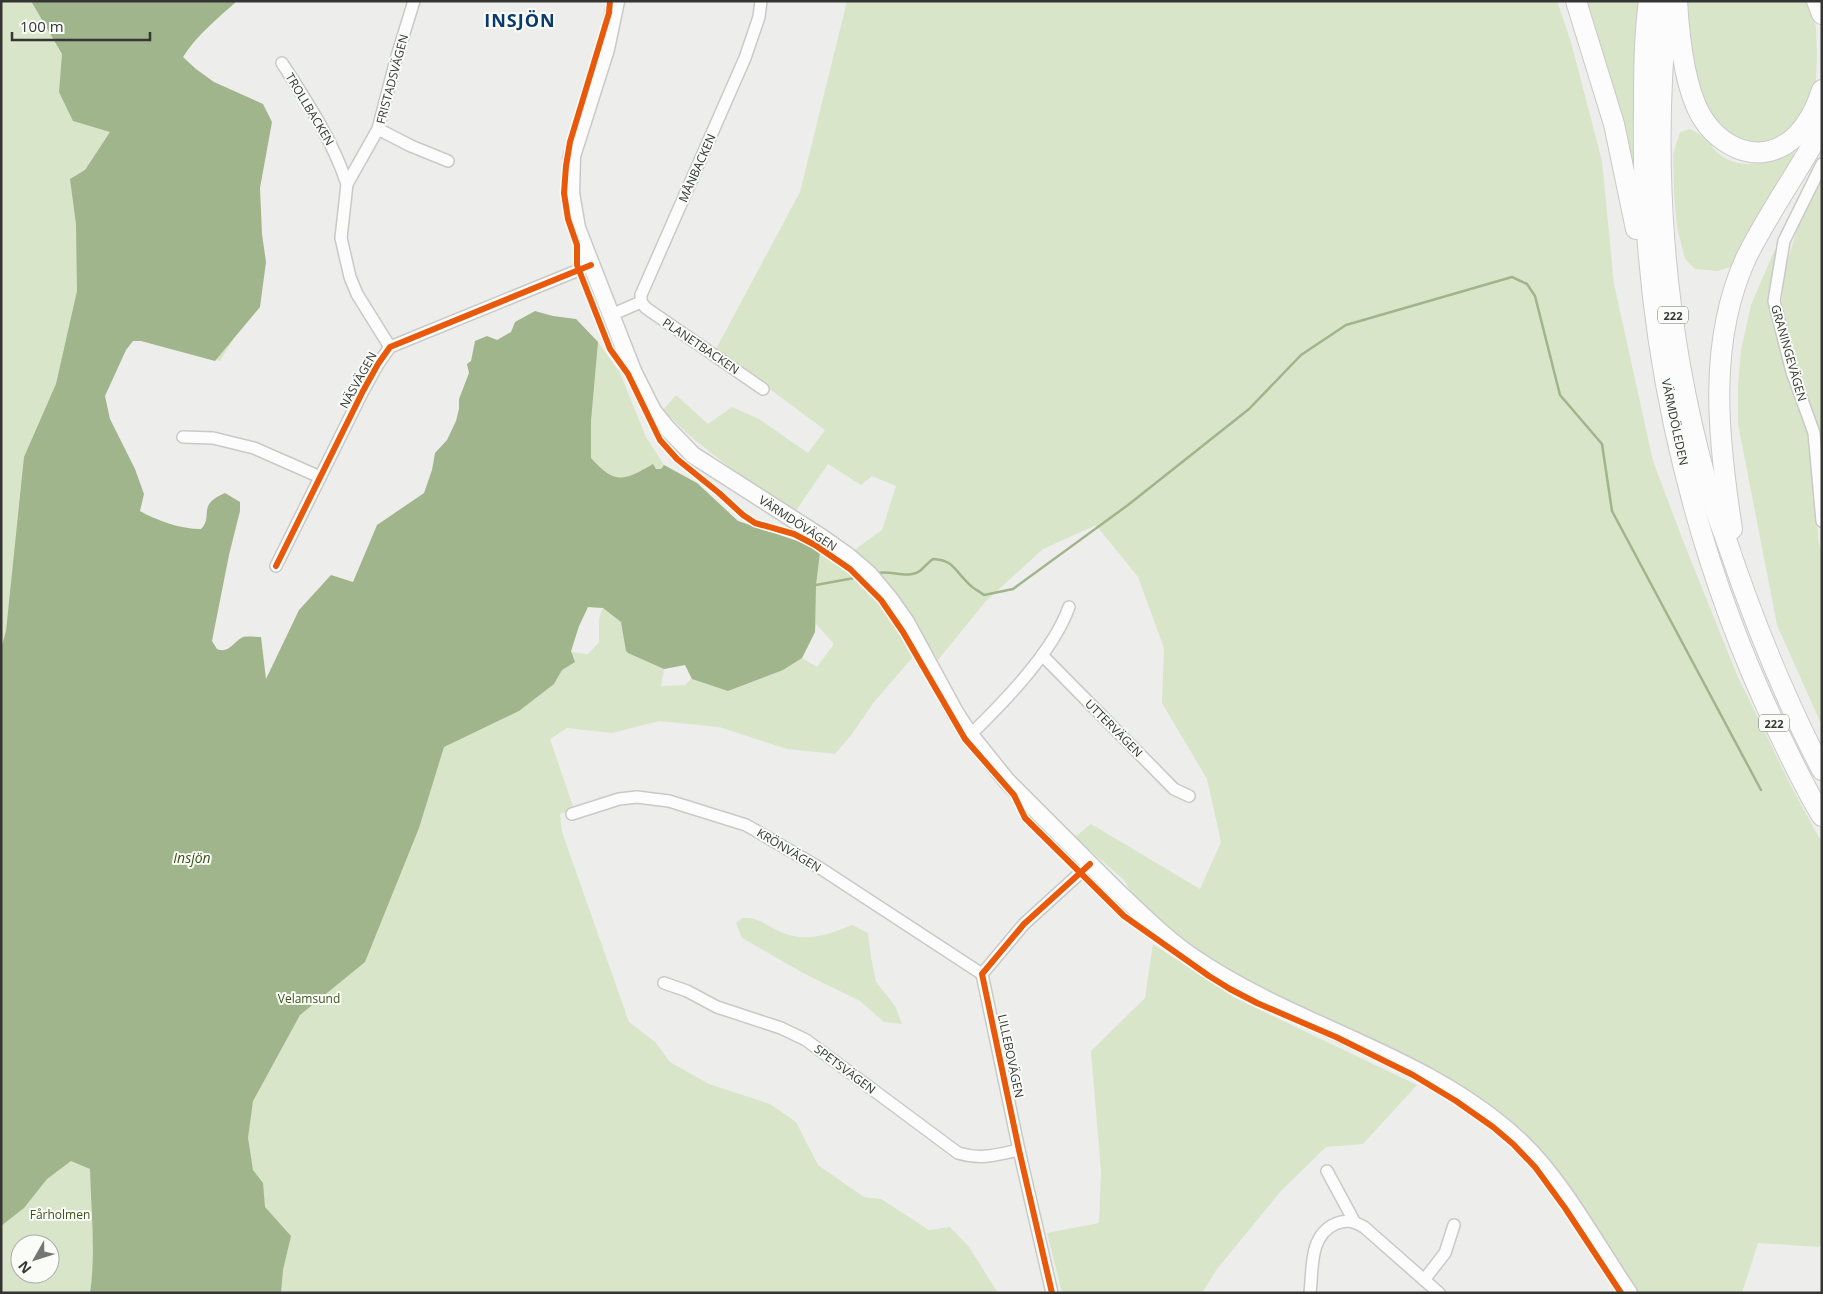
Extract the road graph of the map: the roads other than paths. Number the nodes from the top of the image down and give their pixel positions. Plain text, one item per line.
1 (414, 1) edge
2 (616, 1) edge
3 (761, 1) edge
4 (1576, 1) edge
5 (1649, 1) edge
6 (1668, 1) edge
7 (1677, 1) edge
8 (1817, 1) edge
9 (1822, 14) edge
10 (282, 63) dead end
11 (1822, 90) edge
12 (1822, 128) edge
13 (378, 129) junction
14 (448, 161) dead end
15 (1822, 164) edge
16 (347, 184) junction
17 (591, 265) junction
18 (641, 302) junction
19 (611, 315) junction
20 (390, 347) junction
21 (1661, 352) junction
22 (763, 389) dead end
23 (183, 437) dead end
24 (320, 477) junction
25 (1822, 521) edge
26 (276, 566) dead end
27 (1740, 583) junction
28 (1069, 607) dead end
29 (1042, 655) junction
30 (970, 735) junction
31 (1822, 770) edge
32 (1189, 796) dead end
33 (572, 814) dead end
34 (1822, 816) edge
35 (1090, 864) junction
36 (982, 974) junction
37 (664, 983) dead end
38 (1019, 1150) junction
39 (1327, 1171) dead end
40 (1354, 1221) junction
41 (1454, 1224) dead end
42 (1424, 1280) junction
43 (1052, 1293) edge
44 (1310, 1293) edge
45 (1439, 1293) edge
46 (1629, 1293) edge

1 - 13 street, FRISTADSVÄGEN
2 - 17 main road, VÄRMDÖVÄGEN
3 - 18 street, MÅNBACKEN
4 - 21 highway
5 - 21 highway, VÄRMDÖLEDEN / 222
6 - 27 highway, VÄRMDÖLEDEN / 222
7 - 11 highway
8 - 9 highway
10 - 16 street, TROLLBACKEN
12 - 27 highway
13 - 14 street
13 - 16 street, FRISTADSVÄGEN
15 - 25 street, GRANINGEVÄGEN
16 - 20 street, FRISTADSVÄGEN
17 - 19 main road, VÄRMDÖVÄGEN
17 - 20 street, NÄSVÄGEN
18 - 19 street
18 - 22 street, PLANETBACKEN
19 - 30 main road, VÄRMDÖVÄGEN
20 - 24 street, NÄSVÄGEN
21 - 34 highway, VÄRMDÖLEDEN / 222
23 - 24 street
24 - 26 street, NÄSVÄGEN
27 - 31 highway, VÄRMDÖLEDEN / 222
28 - 29 street
29 - 30 street
29 - 32 street, UTTERVÄGEN
30 - 35 main road, VÄRMDÖVÄGEN
33 - 36 street, KRÖNVÄGEN
35 - 36 street
35 - 46 main road, VÄRMDÖVÄGEN
36 - 38 street, LILLEBOVÄGEN
37 - 38 street, SPETSVÄGEN
38 - 43 street, LILLEBOVÄGEN
39 - 40 street
40 - 42 street
40 - 44 street
41 - 42 street
42 - 45 street

